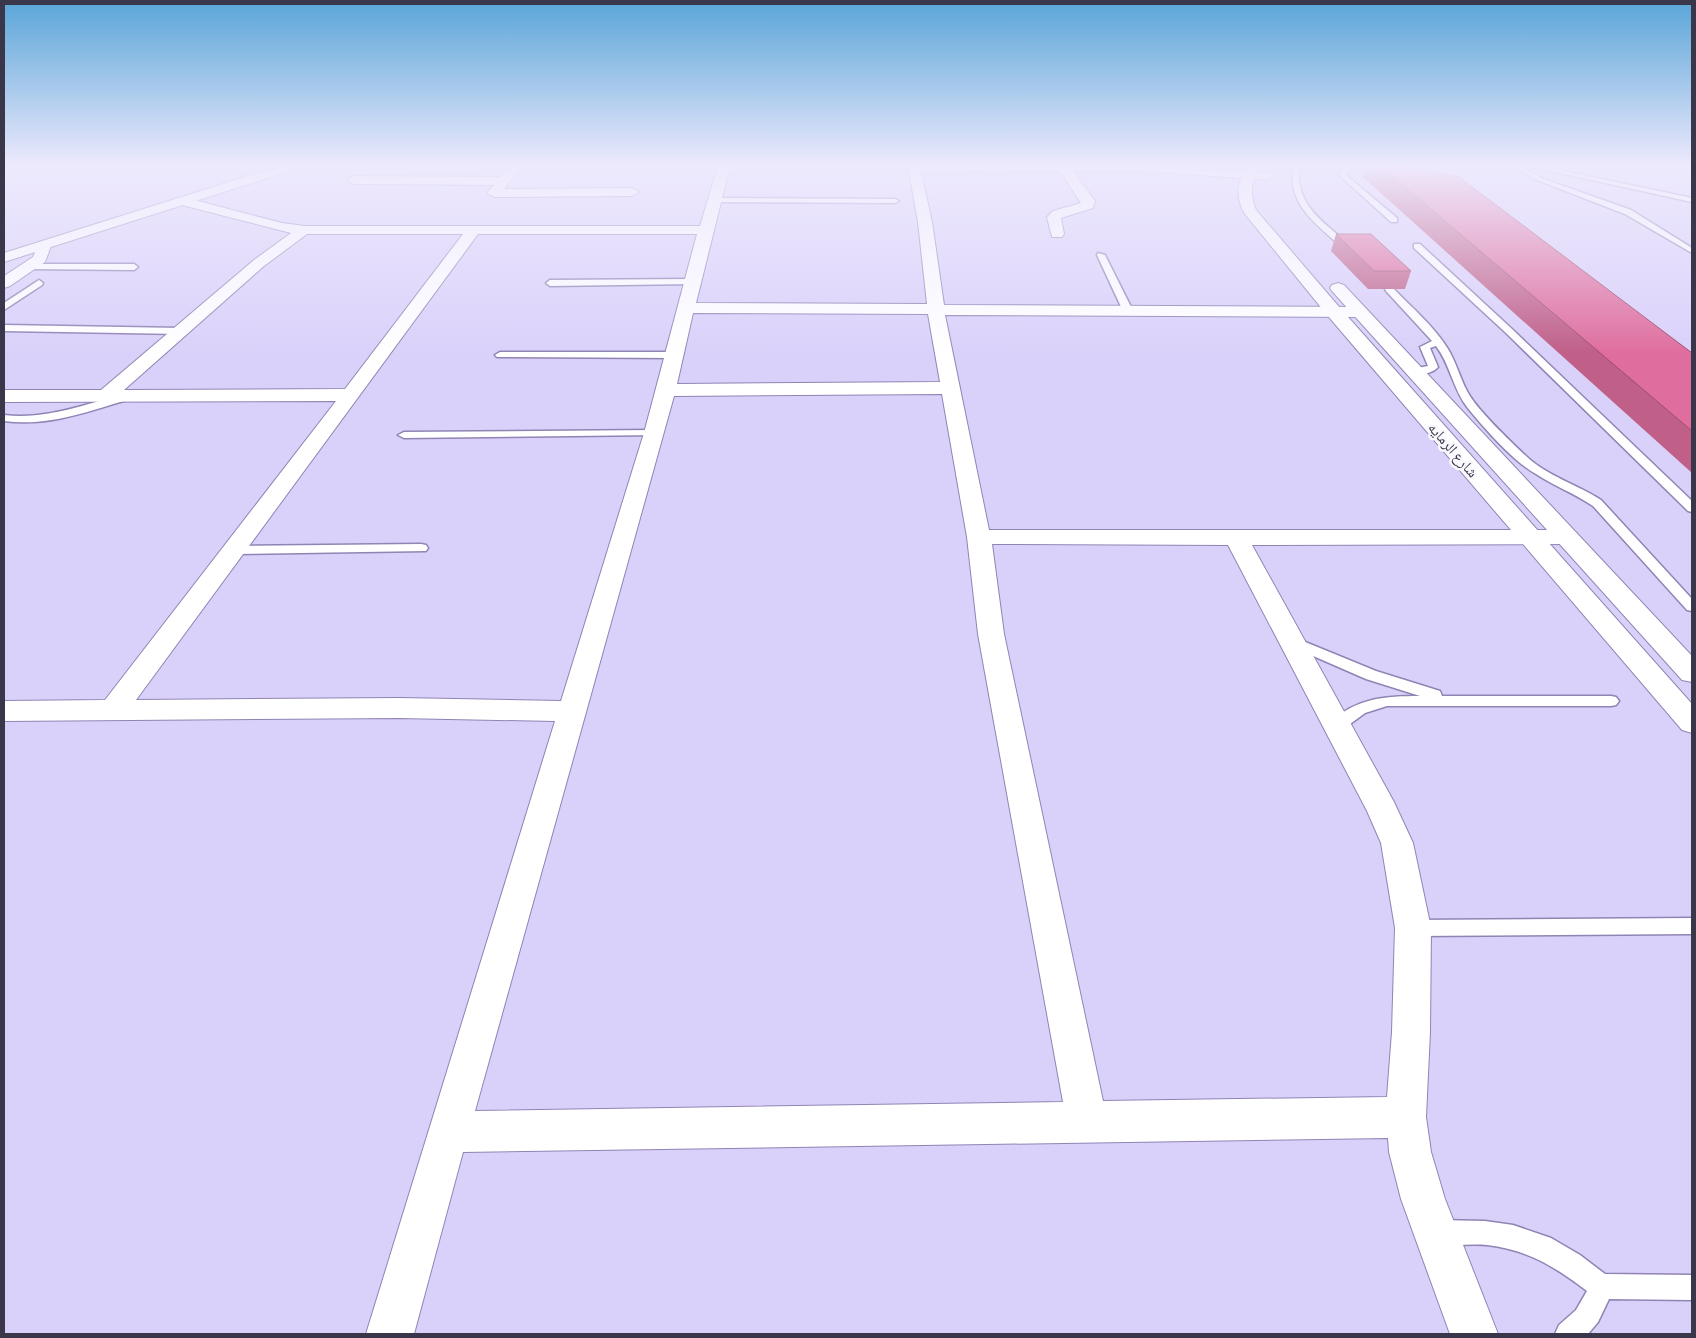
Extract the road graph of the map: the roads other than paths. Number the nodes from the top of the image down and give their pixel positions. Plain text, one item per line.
1 (98, 228) edge
2 (293, 228) edge
3 (926, 228) edge
4 (1056, 228) edge
5 (1265, 228) edge
6 (1286, 228) edge
7 (1327, 228) edge
8 (1655, 228) edge
9 (304, 230) junction
10 (534, 230) joint
11 (706, 230) joint
12 (473, 231) junction
13 (1057, 234) dead end
14 (44, 246) junction
15 (1417, 246) dead end
16 (1351, 251) edge
17 (1692, 251) edge
18 (1101, 255) dead end
19 (4, 258) edge
20 (29, 267) junction
21 (134, 267) dead end
22 (691, 282) junction
23 (4, 283) edge
24 (39, 283) dead end
25 (550, 283) dead end
26 (1389, 289) edge
27 (4, 307) edge
28 (686, 308) junction
29 (936, 310) junction
30 (1128, 311) junction
31 (1334, 312) junction
32 (1359, 312) junction
33 (4, 328) edge
34 (181, 331) junction
35 (1438, 342) junction
36 (500, 355) dead end
37 (675, 355) junction
38 (1416, 372) junction
39 (952, 388) junction
40 (666, 390) junction
41 (351, 395) junction
42 (4, 396) edge
43 (106, 396) junction
44 (132, 396) junction
45 (4, 418) edge
46 (16, 421) junction
47 (4, 431) edge
48 (654, 433) junction
49 (404, 435) dead end
50 (1692, 508) edge
51 (979, 537) junction
52 (1528, 537) junction
53 (1567, 537) junction
54 (1236, 538) junction
55 (420, 548) dead end
56 (234, 550) junction
57 (1692, 607) edge
58 (1291, 641) junction
59 (1692, 673) edge
60 (1460, 701) junction
61 (1611, 701) dead end
62 (4, 711) edge
63 (112, 711) junction
64 (572, 711) junction
65 (1692, 723) edge
66 (1336, 726) junction
67 (1692, 926) edge
68 (1413, 928) junction
69 (1406, 1117) junction
70 (1087, 1123) junction
71 (448, 1132) junction
72 (1435, 1232) junction
73 (1600, 1286) junction
74 (1692, 1288) edge
75 (390, 1334) edge
76 (1474, 1334) edge
77 (1568, 1334) edge

1 - 14 street
2 - 9 street
3 - 29 street
4 - 13 street
5 - 31 street, شارع الرمايه
6 - 32 street, شارع الرمايه
7 - 16 lane
8 - 17 lane
9 - 12 street
9 - 34 street
10 - 11 street
10 - 12 street
11 - 22 street
12 - 41 street
14 - 19 street
14 - 20 street
15 - 50 lane
18 - 30 lane
20 - 21 lane
20 - 23 street
22 - 25 lane
22 - 28 street
24 - 27 lane
26 - 35 lane
28 - 29 street
28 - 37 street
29 - 30 street
29 - 39 street
30 - 31 street
31 - 32 street
31 - 52 street, شارع الرمايه
32 - 38 street, شارع الرمايه
33 - 34 lane
34 - 43 street
35 - 38 lane
35 - 57 lane
36 - 37 lane
37 - 40 street
38 - 53 street, شارع الرمايه
39 - 40 street
39 - 51 street
40 - 48 street
41 - 44 street
41 - 56 street
42 - 43 street
43 - 44 street
44 - 46 lane
45 - 46 lane
46 - 47 lane
48 - 49 lane
48 - 64 street
51 - 54 street
51 - 70 street
52 - 53 street
52 - 54 street
52 - 65 street, شارع الرمايه
53 - 59 street, شارع الرمايه
54 - 58 street
55 - 56 lane
56 - 63 street
58 - 60 lane
58 - 66 street
60 - 61 lane
60 - 66 lane
62 - 63 street
63 - 64 street
64 - 71 street
66 - 68 street
67 - 68 lane
68 - 69 street
69 - 70 street
69 - 72 street
70 - 71 street
71 - 75 street
72 - 73 lane
72 - 76 street
73 - 74 lane
73 - 77 lane

